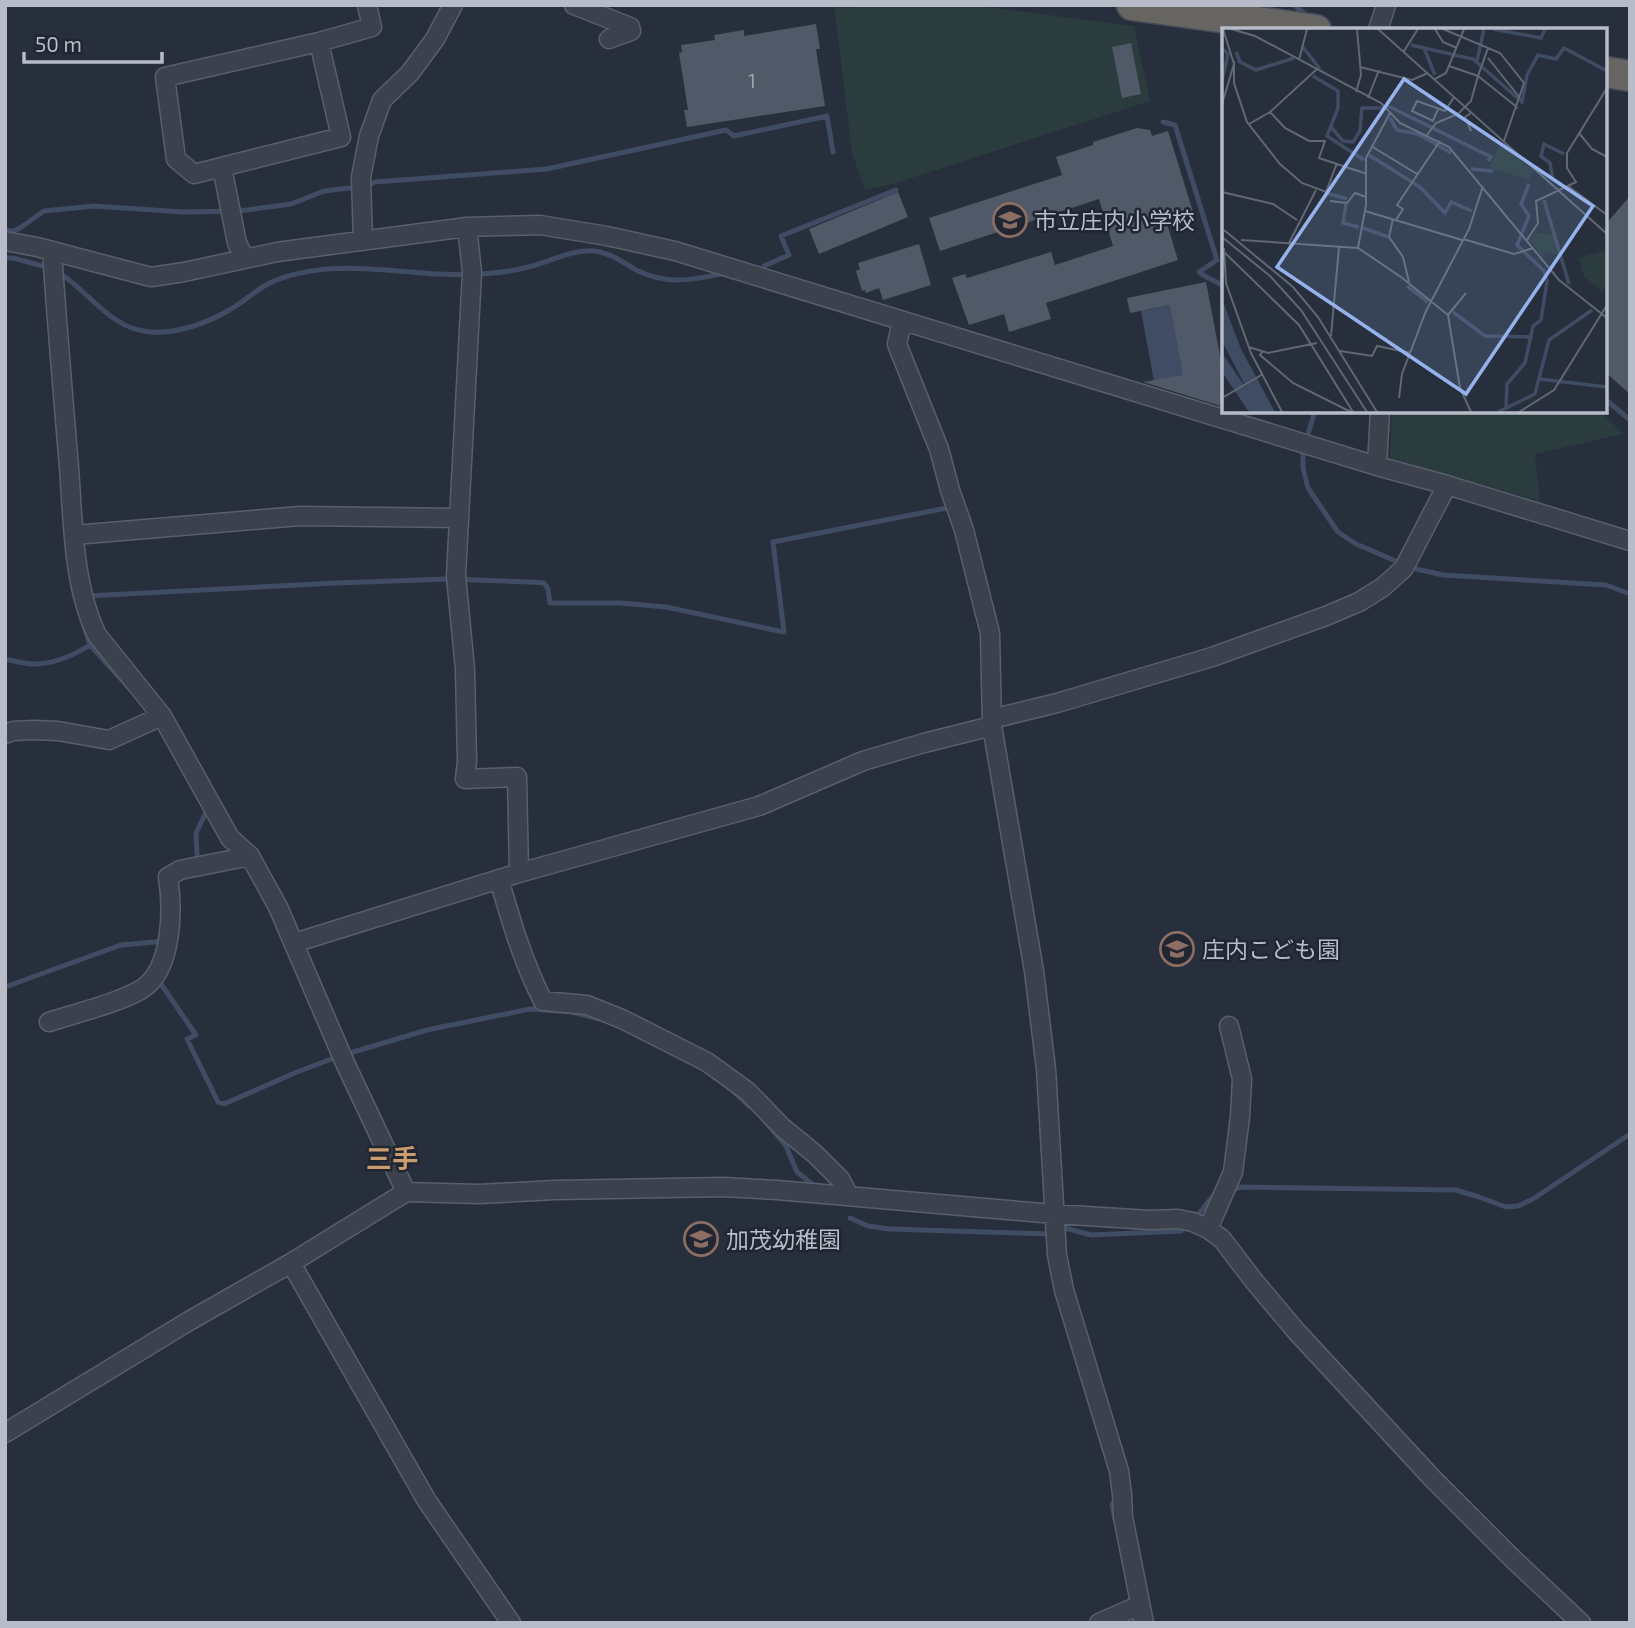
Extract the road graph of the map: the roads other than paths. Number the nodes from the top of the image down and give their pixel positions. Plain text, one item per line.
1 (367, 5) edge
2 (453, 5) edge
3 (574, 5) edge
4 (1132, 5) edge
5 (1387, 5) edge
6 (1301, 28) edge
7 (1379, 28) edge
8 (609, 39) dead end
9 (319, 42) junction
10 (1607, 72) edge
11 (1630, 75) edge
12 (222, 167) junction
13 (467, 227) junction
14 (5, 240) edge
15 (363, 241) junction
16 (245, 259) junction
17 (53, 264) junction
18 (902, 321) junction
19 (1380, 413) edge
20 (1377, 467) junction
21 (1447, 485) junction
22 (459, 518) junction
23 (74, 535) junction
24 (1630, 541) edge
25 (158, 718) junction
26 (996, 720) junction
27 (5, 734) edge
28 (250, 856) junction
29 (519, 873) junction
30 (499, 879) junction
31 (294, 943) junction
32 (49, 1022) dead end
33 (1229, 1026) dead end
34 (406, 1192) junction
35 (849, 1196) junction
36 (1054, 1214) junction
37 (1196, 1224) junction
38 (291, 1264) junction
39 (5, 1433) edge
40 (1138, 1611) edge
41 (511, 1623) edge
42 (1099, 1623) edge
43 (1581, 1623) edge

1 - 9 street
2 - 15 street
3 - 8 street
4 - 6 highway
5 - 7 street
9 - 12 street
9 - 12 street
10 - 11 highway
12 - 16 street
13 - 15 street
13 - 18 street
13 - 22 street
14 - 17 street
15 - 16 street
16 - 17 street
17 - 23 street
18 - 20 street
18 - 26 street
19 - 20 street
20 - 21 street
21 - 24 street
21 - 26 street
22 - 23 street
22 - 29 street
23 - 25 street
25 - 27 street
25 - 28 street
26 - 29 street
26 - 36 street
28 - 31 street
28 - 32 street
29 - 30 street
30 - 31 street
30 - 35 street
31 - 34 street
33 - 37 street
34 - 35 street
34 - 38 street
35 - 36 street
36 - 37 street
36 - 40 street
37 - 43 street
38 - 39 street
38 - 41 street
40 - 42 street

